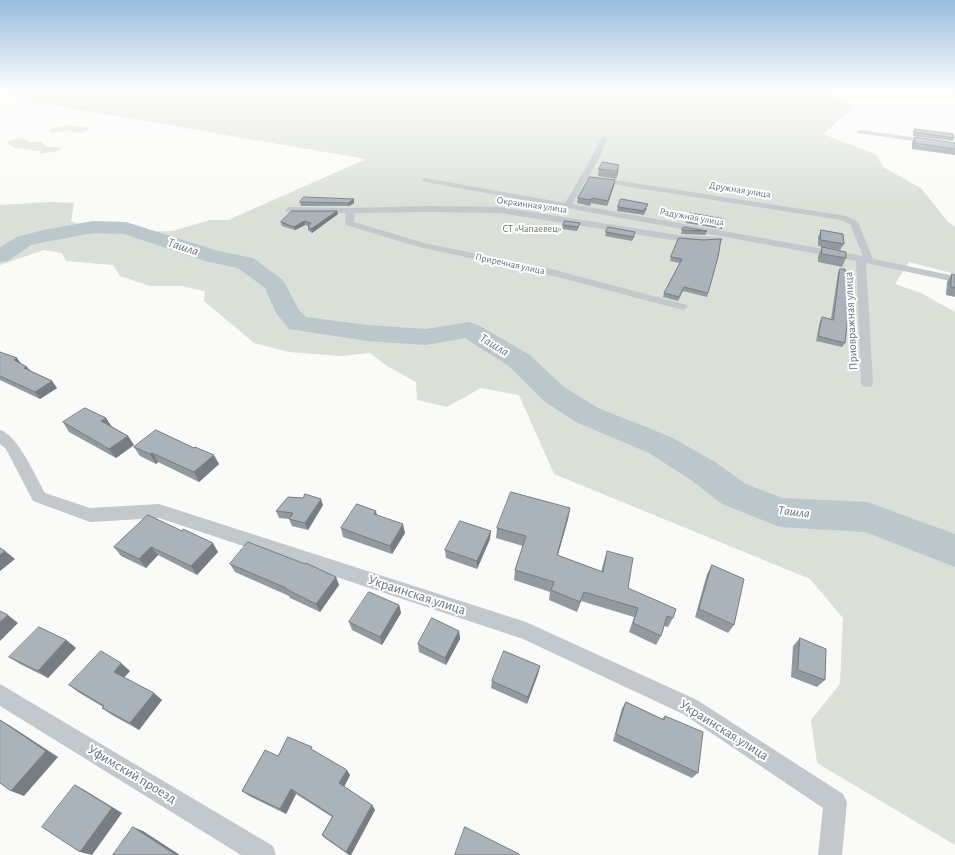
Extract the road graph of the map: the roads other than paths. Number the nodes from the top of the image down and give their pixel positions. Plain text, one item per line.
1 (860, 132) dead end
2 (604, 138) dead end
3 (955, 145) edge
4 (583, 177) junction
5 (425, 180) dead end
6 (567, 206) junction
7 (290, 210) dead end
8 (351, 211) junction
9 (745, 238) junction
10 (865, 259) junction
11 (955, 279) edge
12 (683, 307) dead end
13 (867, 382) dead end
14 (0, 434) edge
15 (0, 694) edge
16 (264, 855) edge
17 (830, 855) edge

1 - 3 street
2 - 4 street
4 - 6 street
4 - 10 street, Дружная улица
5 - 6 street, Радужная улица
6 - 9 street, Радужная улица
7 - 8 street, Окраинная улица
8 - 9 street, Окраинная улица
8 - 12 street, Приречная улица
9 - 10 street, Радужная улица
10 - 11 street, Радужная улица
10 - 13 street, Приовражная улица
14 - 17 street, Украинская улица
15 - 16 street, Уфимский проезд

